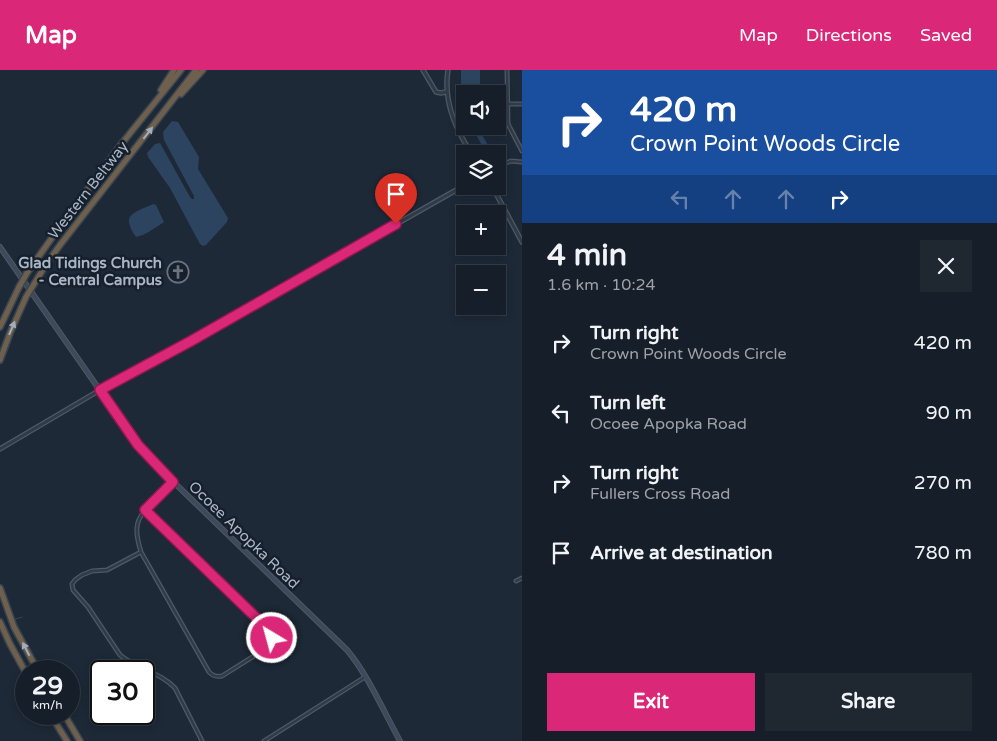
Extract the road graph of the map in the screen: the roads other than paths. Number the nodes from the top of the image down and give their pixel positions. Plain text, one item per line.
1 (174, 70) edge
2 (181, 70) edge
3 (196, 70) edge
4 (203, 70) edge
5 (423, 70) edge
6 (448, 70) edge
7 (507, 70) edge
8 (446, 92) junction
9 (507, 104) junction
10 (522, 104) edge
11 (159, 119) junction
12 (123, 142) junction
13 (467, 145) edge
14 (522, 151) edge
15 (522, 162) edge
16 (506, 163) edge
17 (456, 190) edge
18 (497, 195) edge
19 (522, 242) edge
20 (0, 247) edge
21 (0, 326) edge
22 (0, 360) edge
23 (100, 390) junction
24 (0, 449) edge
25 (173, 482) junction
26 (145, 510) junction
27 (141, 552) junction
28 (522, 578) edge
29 (516, 581) dead end
30 (0, 588) edge
31 (0, 622) edge
32 (19, 660) edge
33 (32, 660) edge
34 (365, 677) junction
35 (57, 725) edge
36 (71, 725) edge
37 (67, 741) edge
38 (80, 741) edge
39 (202, 741) edge
40 (264, 741) edge
41 (400, 741) edge

1 - 12 highway
2 - 12 highway, Western Beltway
3 - 11 highway, Western Beltway
4 - 11 highway
5 - 8 street
6 - 8 street
7 - 9 street
8 - 13 street
9 - 10 street
9 - 14 street
22 -> 11 highway, Western Beltway, bridge
12 - 21 highway, Western Beltway, bridge
15 - 16 street
17 - 23 street
18 - 19 street
20 - 23 main road, Ocoee Apopka Road
23 - 24 street
23 - 25 main road, Ocoee Apopka Road
25 - 26 street
25 - 34 main road, Ocoee Apopka Road
26 - 27 street
26 - 27 street
27 - 39 street
28 - 29 street
33 -> 30 highway
31 - 32 highway
34 - 40 street
34 - 41 main road, Ocoee Apopka Road
35 - 37 highway
36 - 38 highway

